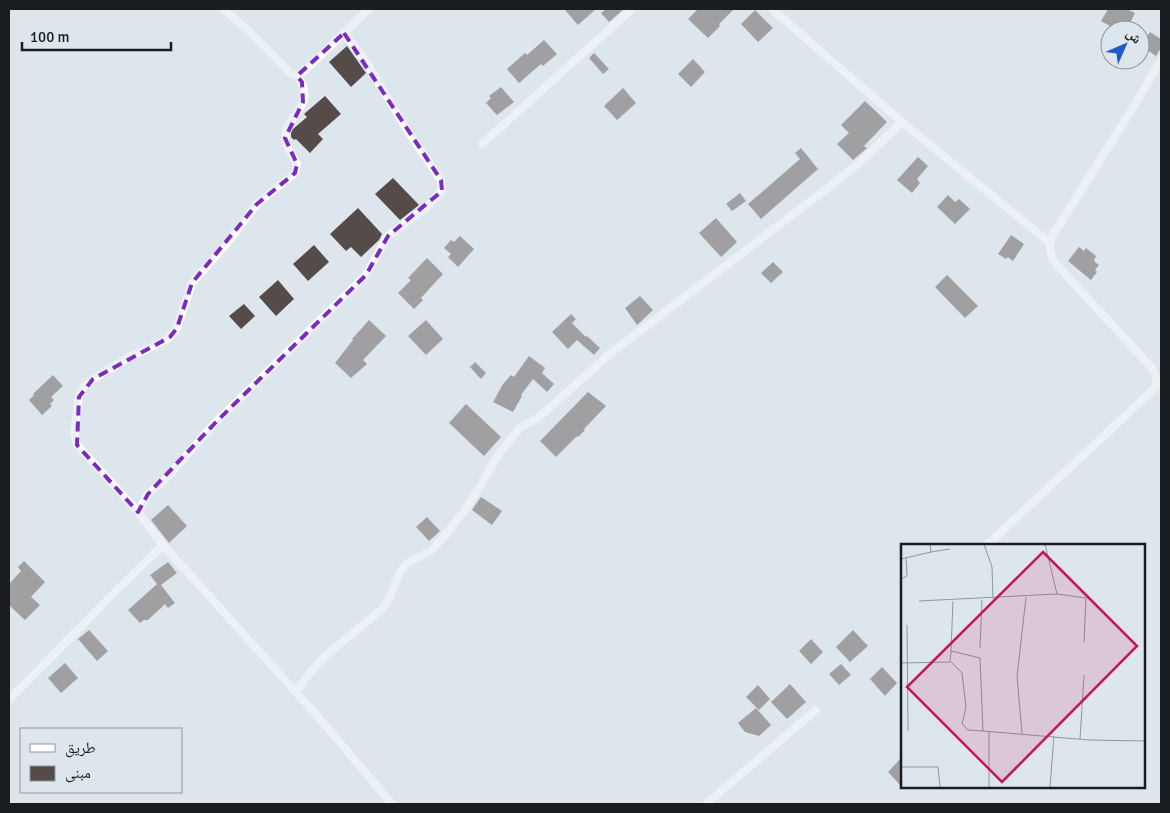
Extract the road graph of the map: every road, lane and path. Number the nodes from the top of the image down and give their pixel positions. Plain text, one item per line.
1 (223, 9) edge
2 (370, 9) edge
3 (632, 9) edge
4 (772, 9) edge
5 (344, 32) junction
6 (1161, 60) edge
7 (297, 76) junction
8 (902, 122) junction
9 (482, 144) dead end
10 (1050, 243) junction
11 (138, 512) junction
12 (988, 544) edge
13 (164, 545) junction
14 (296, 692) junction
15 (9, 700) edge
16 (816, 710) dead end
17 (392, 804) edge
18 (706, 804) edge

1 - 7 street
2 - 5 street
3 - 9 street
4 - 8 street
5 - 7 street
5 - 11 street
6 - 10 street
7 - 11 street
8 - 10 street
8 - 14 street
10 - 12 street
11 - 13 street
13 - 14 street
13 - 15 street
14 - 17 street
16 - 18 street

